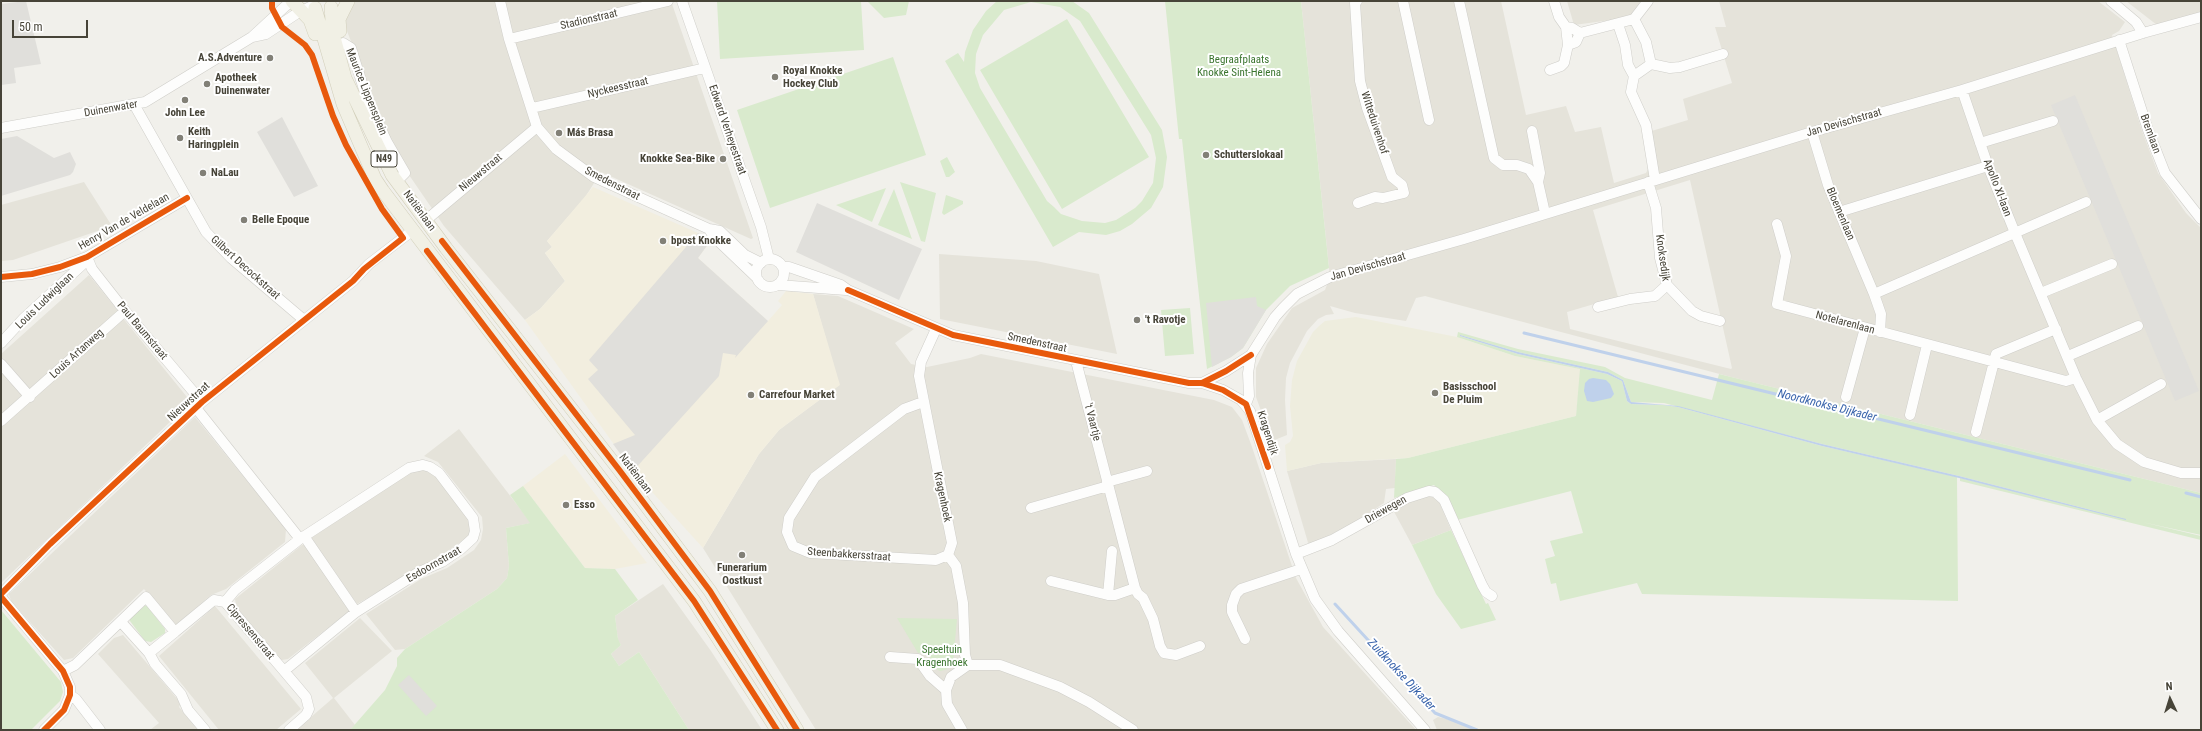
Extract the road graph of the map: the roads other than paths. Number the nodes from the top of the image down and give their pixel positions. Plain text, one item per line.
1 (292, 1) edge
2 (348, 1) edge
3 (500, 1) edge
4 (668, 1) edge
5 (682, 1) edge
6 (1357, 1) edge
7 (1403, 1) edge
8 (1459, 1) edge
9 (1554, 1) edge
10 (1648, 1) edge
11 (2111, 1) edge
12 (334, 4) edge
13 (308, 7) edge
14 (2201, 17) edge
15 (1634, 18) junction
16 (1618, 24) junction
17 (1566, 28) junction
18 (1580, 33) junction
19 (2143, 33) junction
20 (252, 38) junction
21 (509, 39) junction
22 (2119, 40) junction
23 (343, 43) junction
24 (1568, 45) junction
25 (1723, 54) dead end
26 (1651, 64) junction
27 (705, 68) junction
28 (1550, 70) dead end
29 (1634, 76) junction
30 (1962, 90) junction
31 (352, 91) junction
32 (135, 106) junction
33 (532, 108) junction
34 (1429, 120) dead end
35 (2053, 121) dead end
36 (537, 127) junction
37 (1, 128) edge
38 (1532, 131) dead end
39 (1812, 132) junction
40 (1980, 143) junction
41 (1988, 166) junction
42 (397, 181) junction
43 (1651, 181) junction
44 (1538, 182) junction
45 (186, 198) junction
46 (2086, 202) dead end
47 (1358, 203) dead end
48 (1839, 212) junction
49 (1545, 213) junction
50 (2201, 219) edge
51 (425, 220) junction
52 (1777, 224) dead end
53 (709, 229) junction
54 (412, 231) junction
55 (2015, 233) junction
56 (87, 257) junction
57 (765, 261) junction
58 (2112, 264) dead end
59 (783, 266) junction
60 (1, 277) edge
61 (757, 278) junction
62 (778, 285) junction
63 (1667, 285) junction
64 (848, 290) junction
65 (2041, 293) junction
66 (1874, 294) junction
67 (1598, 307) dead end
68 (124, 310) junction
69 (304, 320) junction
70 (1720, 321) dead end
71 (2138, 326) dead end
72 (1864, 328) junction
73 (936, 329) junction
74 (2056, 329) junction
75 (1880, 332) junction
76 (1, 343) edge
77 (1928, 345) junction
78 (1251, 355) junction
79 (2068, 356) junction
80 (1076, 361) junction
81 (1993, 363) junction
82 (1, 364) edge
83 (2076, 378) junction
84 (1202, 383) junction
85 (2161, 384) dead end
86 (1228, 392) joint
87 (30, 397) junction
88 (1846, 397) dead end
89 (923, 402) junction
90 (1246, 404) junction
91 (199, 405) junction
92 (1910, 415) dead end
93 (2097, 420) junction
94 (1, 421) edge
95 (1976, 432) dead end
96 (1147, 471) dead end
97 (2201, 473) edge
98 (1108, 484) junction
99 (1031, 508) dead end
100 (302, 538) junction
101 (1112, 551) dead end
102 (1296, 554) junction
103 (948, 555) junction
104 (1301, 569) junction
105 (1051, 581) dead end
106 (1134, 588) junction
107 (1, 594) edge
108 (1108, 595) junction
109 (1492, 596) dead end
110 (1, 598) edge
111 (225, 602) junction
112 (356, 612) junction
113 (121, 622) junction
114 (175, 632) junction
115 (1245, 639) dead end
116 (1200, 646) dead end
117 (149, 653) junction
118 (890, 657) dead end
119 (968, 665) junction
120 (284, 671) junction
121 (63, 672) junction
122 (946, 690) junction
123 (70, 695) junction
124 (44, 730) edge
125 (100, 730) edge
126 (205, 730) edge
127 (289, 730) edge
128 (777, 730) edge
129 (797, 730) edge
130 (962, 730) edge
131 (1134, 730) edge
132 (1426, 730) edge

1 - 13 main road, Natiënlaan / N49
1 - 20 street, Duinenwater
2 - 23 main road, Maurice Lippensplein / N49
3 - 21 street, Smedenstraat
4 - 21 street, Stadionstraat
5 - 27 street, Edward Verheyestraat
6 - 47 street, Witteduivenhof
7 - 34 street
8 - 44 street
9 - 17 street
10 - 15 street
11 - 19 street
12 - 13 main road, Natiënlaan / N49
12 - 31 main road, Natiënlaan / N49
13 - 20 street, Duinenwater
13 - 54 main road, Natiënlaan / N49
14 - 19 street, Jan Devischstraat
15 - 16 street
15 - 26 street
16 - 18 street
16 - 29 street
17 - 18 street
17 - 24 street
18 - 24 street
19 - 22 street, Jan Devischstraat
20 - 32 street, Duinenwater
21 - 33 street, Smedenstraat
22 - 30 street, Jan Devischstraat
22 - 50 street, Bremlaan
23 - 31 main road, Natiënlaan / N49
23 - 42 street, Maurice Lippensplein
24 - 28 street
25 - 26 street
26 - 29 street
27 - 33 street, Nyckeesstraat
27 - 57 street, Edward Verheyestraat
29 - 43 street, Knoksedijk
30 - 39 street, Jan Devischstraat
30 - 40 street, Apollo XI-laan
31 - 42 main road, Natiënlaan / N49
32 - 37 street, Duinenwater
32 - 45 street, Gilbert Decockstraat
33 - 36 street, Smedenstraat
35 - 40 street
36 - 51 street, Nieuwstraat
36 - 53 street, Smedenstraat
38 - 44 street
39 - 43 street, Jan Devischstraat
39 - 48 street, Bloemenlaan
40 - 41 street, Apollo XI-laan
41 - 48 street
41 - 55 street, Apollo XI-laan
42 - 51 main road, Natiënlaan / N49
43 - 49 street, Jan Devischstraat
43 - 63 street, Knoksedijk
44 - 49 street
45 - 56 street, Henry Van de Veldelaan
45 - 69 street, Gilbert Decockstraat
46 - 55 street
48 - 66 street, Bloemenlaan
49 - 78 street, Jan Devischstraat
51 - 129 main road, Natiënlaan / N49
52 - 72 street, Notelarenlaan
53 - 57 street, Smedenstraat
53 - 61 street, Smedenstraat
54 - 69 street, Nieuwstraat
54 - 128 main road, Natiënlaan / N49
55 - 65 street, Apollo XI-laan
55 - 66 street
56 - 60 street, Henry Van de Veldelaan
56 - 68 street, Paul Baumstraat
56 - 76 street, Louis Ludwiglaan
57 - 59 street
57 - 61 street
58 - 65 street
59 - 62 street
59 - 64 street, Smedenstraat
61 - 62 street
62 - 64 street, Smedenstraat
63 - 67 street, Knoksedijk
63 - 70 street
64 - 73 street, Smedenstraat
65 - 74 street, Apollo XI-laan
66 - 75 street, Bloemenlaan
68 - 87 street, Louis Artanweg
68 - 91 street, Paul Baumstraat
69 - 91 street, Nieuwstraat
71 - 79 street
72 - 75 street, Notelarenlaan
72 - 88 street
73 - 80 street, Smedenstraat
73 - 89 street, Kragenhoek
74 - 79 street, Apollo XI-laan
74 - 81 street
75 - 77 street, Notelarenlaan
77 - 81 street, Notelarenlaan
77 - 92 street
78 - 84 street, Jan Devischstraat
78 - 90 street, Kragendijk
79 - 83 street, Apollo XI-laan
80 - 84 street, Smedenstraat
80 - 98 street, 't Vaartje
81 - 83 street, Notelarenlaan
81 - 95 street
82 - 87 street
83 - 93 street, Apollo XI-laan
84 - 86 street, Smedenstraat
85 - 93 street
86 - 90 street, Kragendijk
87 - 94 street, Louis Artanweg
89 - 103 street, Kragenhoek
89 - 103 street, Steenbakkersstraat
90 - 102 street, Kragendijk
91 - 100 street
91 - 107 street, Nieuwstraat
93 - 97 street, Apollo XI-laan
96 - 98 street
98 - 99 street
98 - 106 street, 't Vaartje
100 - 111 street, Esdoornstraat
100 - 112 street
100 - 112 street, Esdoornstraat
101 - 108 street
102 - 104 street, Kragendijk
102 - 109 street, Driewegen
103 - 119 street
104 - 115 street
104 - 132 street, Kragendijk
105 - 108 street
106 - 108 street
106 - 116 street, 't Vaartje
110 - 121 street
111 - 114 street, Cipressenstraat
111 - 120 street, Cipressenstraat
112 - 120 street, Esdoornstraat
113 - 114 street
113 - 117 street
113 - 121 street
114 - 117 street, Cipressenstraat
117 - 126 street
118 - 122 street
119 - 122 street
119 - 131 street
120 - 127 street, Cipressenstraat
121 - 123 street
122 - 130 street
123 - 124 street
123 - 125 street

